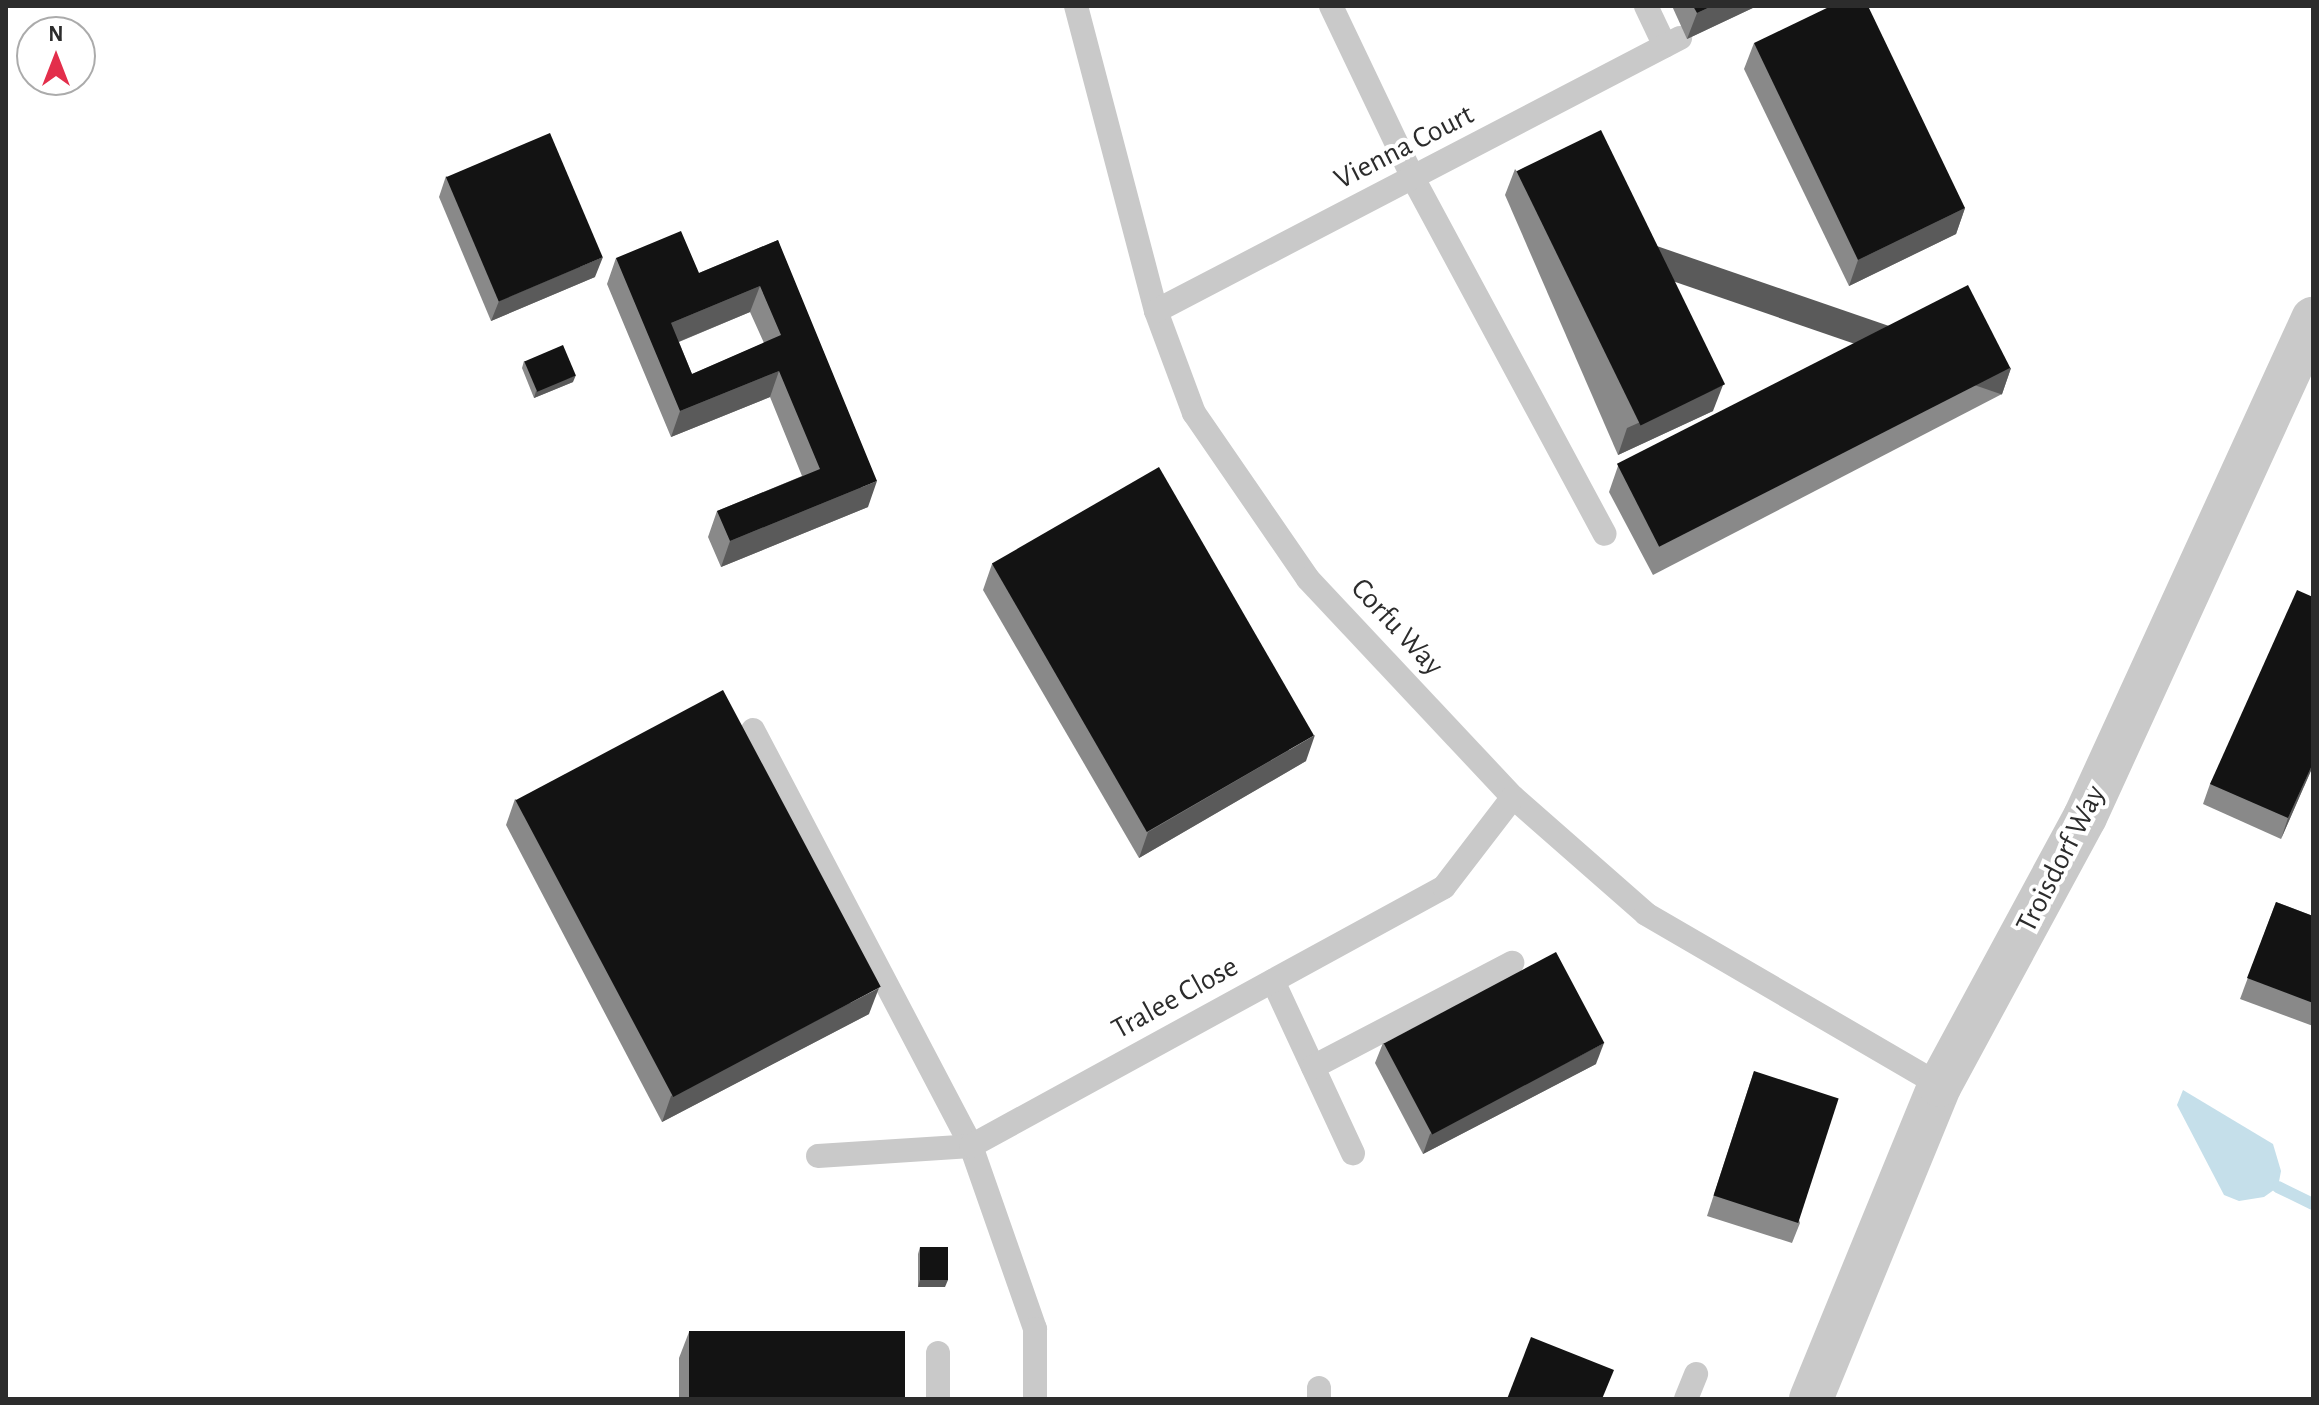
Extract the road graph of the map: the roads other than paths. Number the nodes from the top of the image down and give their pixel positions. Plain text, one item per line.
1 (1076, 6) edge
2 (1331, 6) edge
3 (1646, 6) edge
4 (1413, 178) junction
5 (1156, 311) junction
6 (2313, 319) edge
7 (1605, 534) dead end
8 (753, 730) dead end
9 (1513, 797) junction
10 (1512, 963) dead end
11 (1273, 981) junction
12 (1313, 1067) junction
13 (1940, 1085) junction
14 (971, 1146) junction
15 (1353, 1153) dead end
16 (818, 1156) dead end
17 (938, 1353) dead end
18 (1696, 1374) dead end
19 (938, 1399) edge
20 (1035, 1399) edge
21 (1686, 1399) edge
22 (1811, 1399) edge

1 - 5 lane, Corfu Way
2 - 4 lane
3 - 4 lane, Vienna Court
4 - 5 lane, Vienna Court
4 - 7 lane
5 - 9 lane, Corfu Way
6 - 13 street, Troisdorf Way
8 - 14 lane
9 - 11 lane, Tralee Close
9 - 13 lane, Corfu Way
10 - 12 lane
11 - 12 lane
11 - 14 lane, Tralee Close
12 - 15 lane
13 - 22 street, Troisdorf Way
14 - 16 lane, Tralee Close
14 - 20 lane
17 - 19 lane
18 - 21 lane

